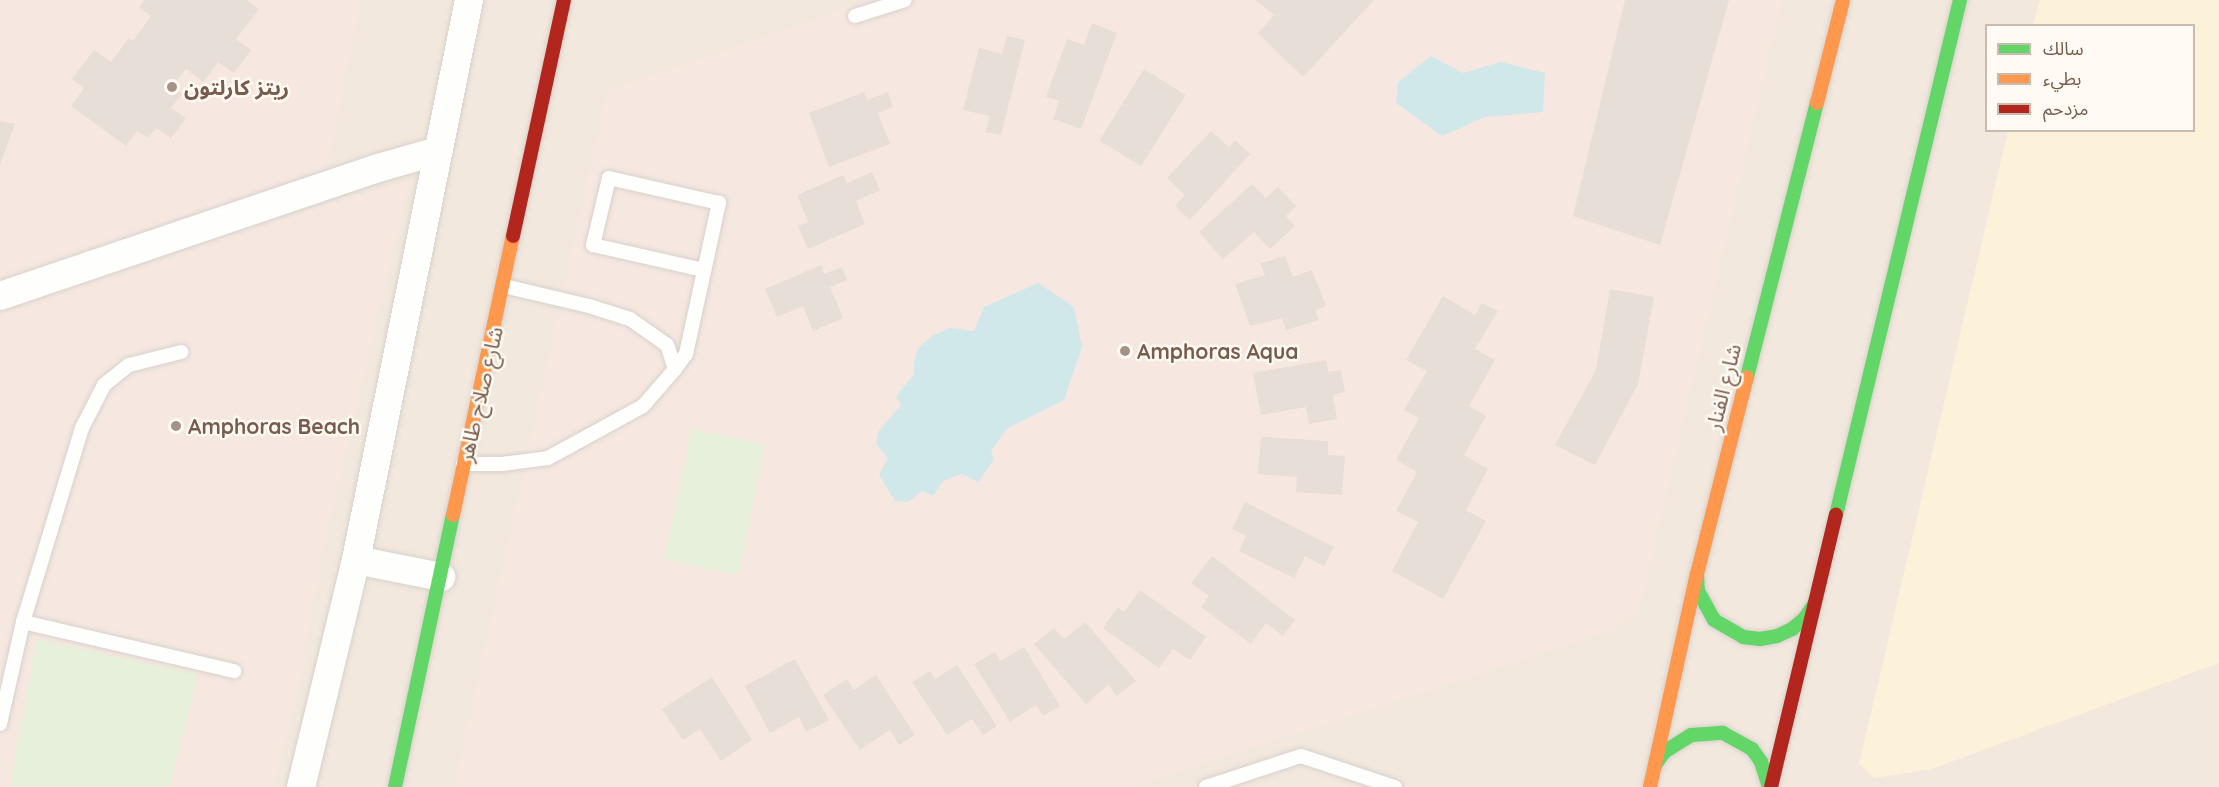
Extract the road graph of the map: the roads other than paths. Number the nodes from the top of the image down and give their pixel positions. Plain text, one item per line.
1 (469, 0) edge
2 (564, 0) edge
3 (905, 0) edge
4 (1843, 0) edge
5 (1960, 0) edge
6 (855, 16) dead end
7 (438, 151) junction
8 (704, 270) junction
9 (504, 286) junction
10 (0, 296) edge
11 (181, 352) dead end
12 (675, 369) junction
13 (463, 464) junction
14 (356, 560) junction
15 (1697, 574) junction
16 (441, 577) junction
17 (1814, 604) junction
18 (23, 622) junction
19 (234, 671) dead end
20 (0, 724) edge
21 (1655, 765) junction
22 (301, 787) edge
23 (395, 787) edge
24 (1206, 787) edge
25 (1395, 787) edge
26 (1650, 787) edge
27 (1770, 787) edge

1 - 7 street
2 - 9 main road, شارع صلاح طاهر
3 - 6 lane
4 - 15 main road, شارع الفنار
5 - 17 main road
7 - 10 street
7 - 14 street
8 - 8 lane
8 - 12 lane
9 - 12 lane
9 - 13 main road, شارع صلاح طاهر
11 - 18 lane
12 - 13 lane
13 - 16 main road, شارع صلاح طاهر
14 - 16 street
14 - 22 street
15 - 17 main road
15 - 21 main road, شارع الفنار
16 - 23 main road, شارع صلاح طاهر
17 - 27 main road
18 - 19 lane
18 - 20 lane
21 - 26 main road, شارع الفنار
21 - 27 main road
24 - 25 lane

